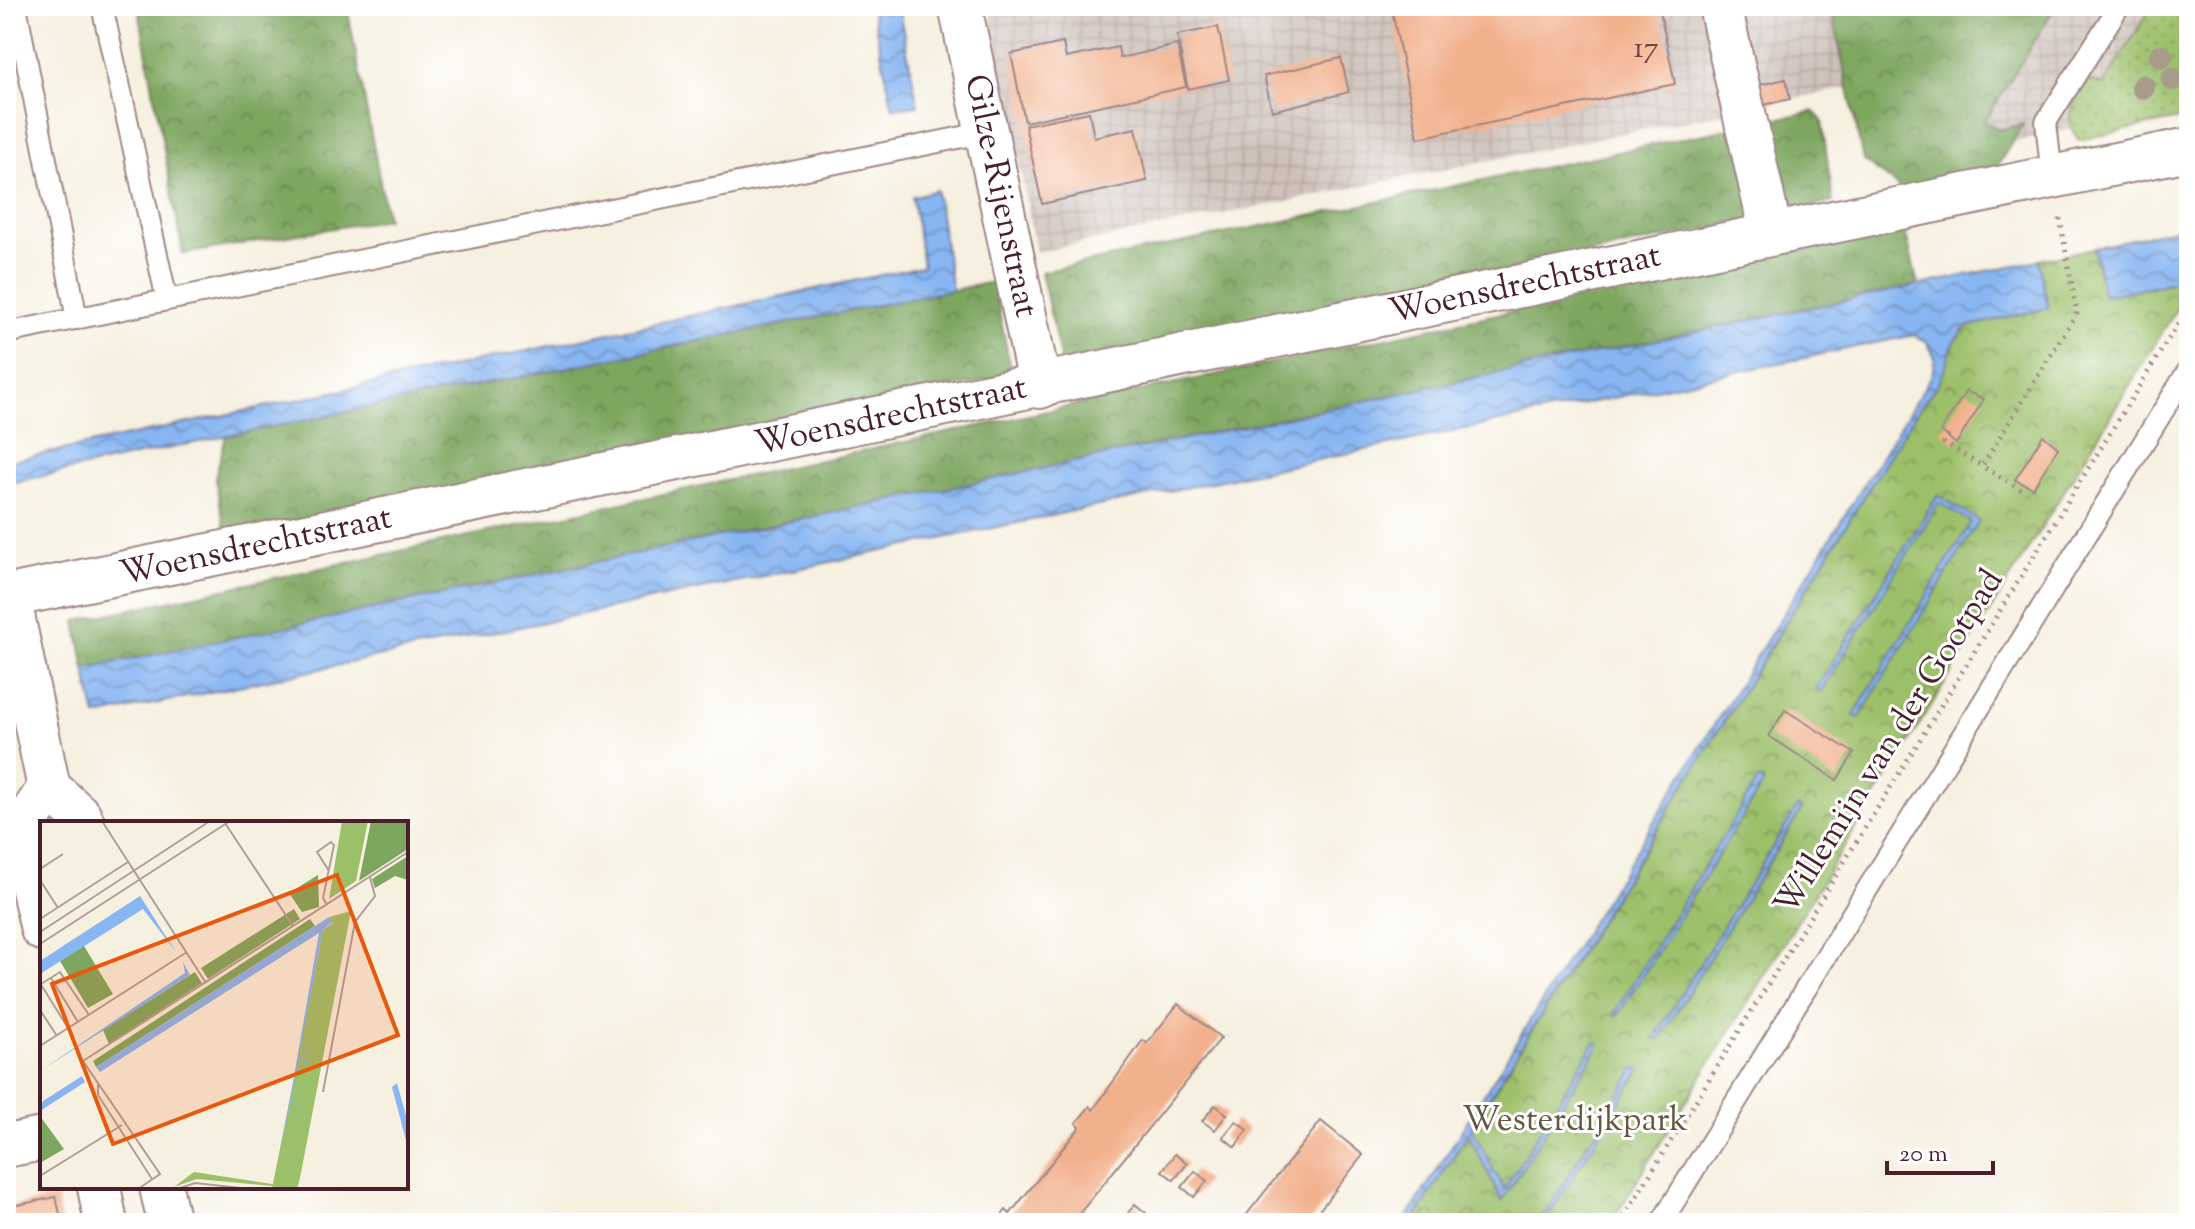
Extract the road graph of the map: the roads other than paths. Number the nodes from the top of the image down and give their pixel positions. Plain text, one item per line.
1 (16, 6) edge
2 (102, 6) edge
3 (960, 6) edge
4 (1720, 6) edge
5 (2119, 6) edge
6 (987, 132) junction
7 (2189, 149) edge
8 (2052, 177) junction
9 (1771, 233) junction
10 (167, 300) junction
11 (77, 319) junction
12 (6, 333) edge
13 (2189, 369) edge
14 (1040, 387) junction
15 (49, 788) junction
16 (82, 821) edge
17 (40, 920) edge
18 (40, 1139) edge
19 (6, 1146) edge
20 (99, 1189) edge
21 (161, 1189) edge
22 (106, 1223) edge
23 (169, 1223) edge
24 (1661, 1223) edge

1 - 11 lane
2 - 10 lane
3 - 6 street, Gilze-Rijenstraat
4 - 9 street
5 - 8 lane
6 - 10 lane
6 - 14 street, Gilze-Rijenstraat
7 - 8 street, Woensdrechtstraat
8 - 9 street, Woensdrechtstraat
9 - 14 street, Woensdrechtstraat
10 - 11 lane
11 - 12 lane
13 - 24 lane
14 - 15 street, Woensdrechtstraat
15 - 16 street
15 - 17 street
18 - 19 street
20 - 22 street
21 - 23 street

